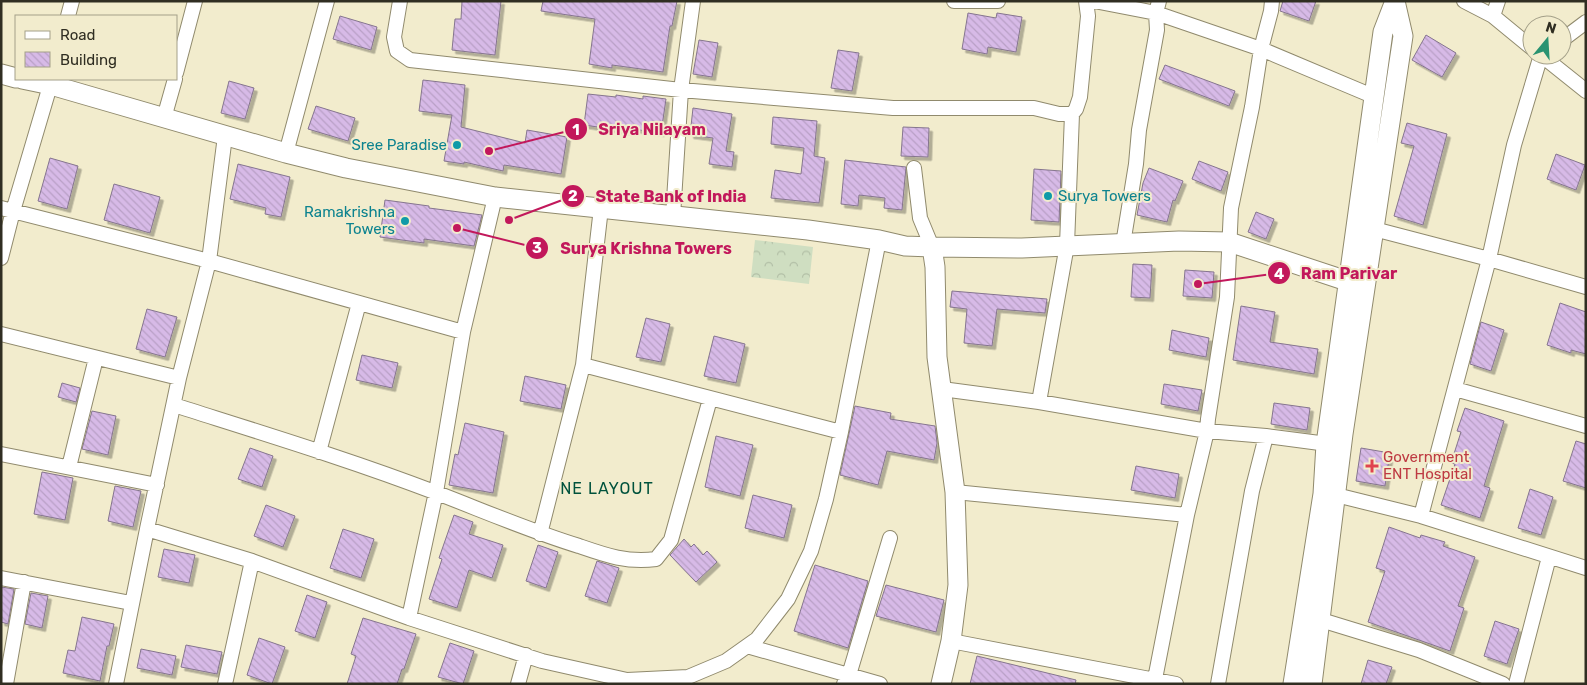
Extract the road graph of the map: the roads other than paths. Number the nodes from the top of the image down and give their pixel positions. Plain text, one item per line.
1 (72, 1) edge
2 (195, 1) edge
3 (327, 1) edge
4 (400, 1) edge
5 (693, 1) edge
6 (954, 1) edge
7 (998, 1) edge
8 (1086, 1) edge
9 (1094, 1) edge
10 (1272, 1) edge
11 (1395, 1) edge
12 (1464, 1) edge
13 (1498, 1) edge
14 (1158, 7) edge
15 (68, 15) edge
16 (1493, 16) junction
17 (1586, 22) edge
18 (1572, 32) edge
19 (1522, 40) edge
20 (1261, 49) junction
21 (178, 65) edge
22 (1538, 65) edge
23 (1554, 65) edge
24 (1, 74) edge
25 (15, 78) edge
26 (32, 80) edge
27 (175, 80) edge
28 (52, 82) edge
29 (681, 90) junction
30 (1586, 91) edge
31 (1375, 98) junction
32 (1072, 114) junction
33 (164, 118) junction
34 (225, 136) junction
35 (286, 153) junction
36 (914, 168) dead end
37 (495, 197) junction
38 (601, 208) junction
39 (7, 210) edge
40 (673, 216) junction
41 (1374, 229) junction
42 (879, 240) junction
43 (1229, 242) junction
44 (1123, 244) junction
45 (1067, 245) junction
46 (932, 247) junction
47 (1, 258) edge
48 (1489, 259) junction
49 (208, 261) junction
50 (1350, 282) junction
51 (1586, 287) edge
52 (359, 304) junction
53 (463, 332) junction
54 (1, 334) edge
55 (96, 358) junction
56 (583, 366) junction
57 (179, 378) junction
58 (942, 389) junction
59 (1455, 390) junction
60 (710, 399) junction
61 (1039, 402) junction
62 (174, 406) junction
63 (1586, 426) edge
64 (1207, 431) junction
65 (841, 432) junction
66 (1266, 436) junction
67 (1334, 445) junction
68 (319, 452) junction
69 (1, 454) edge
70 (69, 467) junction
71 (157, 485) junction
72 (436, 492) junction
73 (955, 492) junction
74 (1330, 494) junction
75 (1187, 515) junction
76 (1421, 516) junction
77 (147, 529) junction
78 (540, 534) junction
79 (890, 538) dead end
80 (1549, 557) junction
81 (252, 561) junction
82 (1586, 568) edge
83 (1, 578) edge
84 (24, 582) junction
85 (131, 603) junction
86 (409, 618) junction
87 (1321, 620) junction
88 (951, 641) junction
89 (747, 646) junction
90 (526, 655) junction
91 (847, 679) edge
92 (1124, 679) edge
93 (1155, 679) junction
94 (672, 681) edge
95 (6, 684) edge
96 (116, 684) edge
97 (225, 684) edge
98 (518, 684) edge
99 (880, 684) edge
100 (941, 684) edge
101 (1176, 684) edge
102 (1218, 684) edge
103 (1294, 684) edge
104 (1312, 684) edge
105 (1503, 684) edge
106 (1516, 684) edge

1 - 15 street
2 - 21 street
3 - 35 street
4 - 29 street
5 - 29 street
6 - 7 street
8 - 32 street
9 - 14 street
10 - 20 street
11 - 31 street
11 - 41 street
12 - 16 street
13 - 16 street
14 - 20 street
14 - 44 street
16 - 19 street
17 - 18 street
20 - 31 street
20 - 43 street
22 - 48 street
23 - 30 street
24 - 25 street
26 - 28 street
27 - 33 street
28 - 33 street
28 - 39 street
29 - 32 street
29 - 40 street
31 - 50 street
32 - 45 street
33 - 34 street
34 - 35 street
34 - 49 street
35 - 37 street
36 - 46 street
37 - 38 street
37 - 53 street
38 - 40 street
38 - 56 street
39 - 47 street
39 - 49 street
40 - 42 street
41 - 48 street
41 - 67 street
42 - 46 street
42 - 65 street
43 - 44 street
43 - 50 street
43 - 64 street
44 - 45 street
45 - 46 street
45 - 61 street
46 - 58 street
48 - 51 street
48 - 59 street
49 - 52 street
49 - 57 street
50 - 67 street
52 - 53 street
52 - 68 street
53 - 72 street
54 - 55 street
55 - 57 street
55 - 70 street
56 - 60 street
56 - 78 street
57 - 62 street
58 - 61 street
58 - 73 street
59 - 63 street
59 - 76 street
60 - 65 street
60 - 78 street
61 - 64 street
62 - 68 street
62 - 71 street
64 - 66 street
64 - 75 street
65 - 89 street
66 - 67 street
66 - 102 street
67 - 74 street
68 - 72 street
69 - 70 street
70 - 71 street
71 - 77 street
72 - 78 street
72 - 86 street
73 - 75 street
73 - 88 street
74 - 76 street
74 - 87 street
74 - 103 street
75 - 93 street
76 - 80 street
77 - 81 street
77 - 85 street
79 - 91 street
80 - 82 street
80 - 106 street
81 - 86 street
81 - 97 street
83 - 84 street
84 - 85 street
84 - 95 street
85 - 96 street
86 - 90 street
87 - 104 street
87 - 105 street
88 - 92 street
88 - 100 street
89 - 91 street
89 - 94 street
90 - 94 street
90 - 98 street
91 - 99 street
92 - 93 street
93 - 101 street

